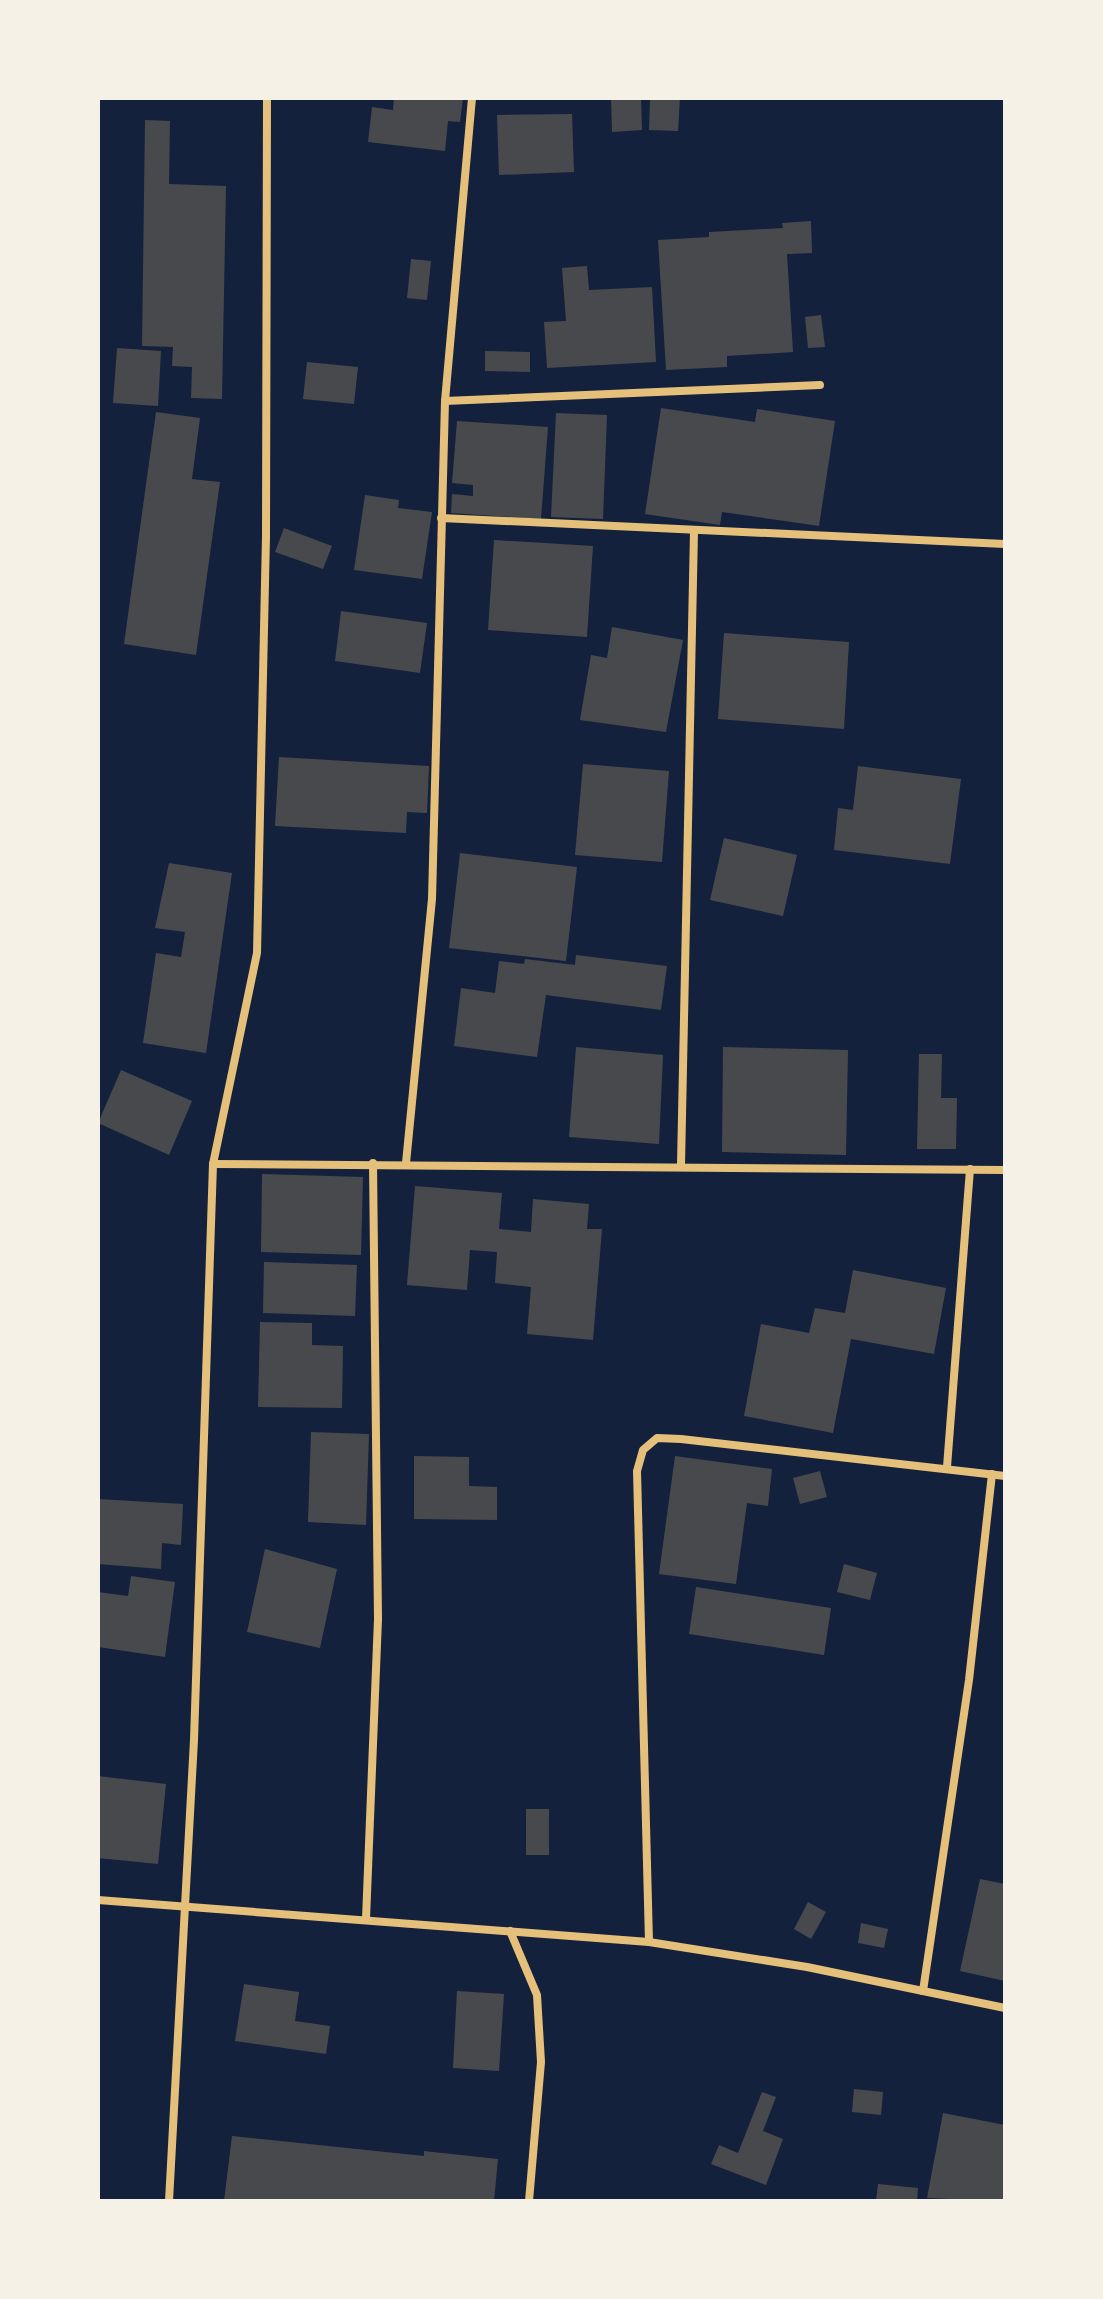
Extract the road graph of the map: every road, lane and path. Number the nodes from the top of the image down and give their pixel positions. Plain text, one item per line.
1 (267, 98) edge
2 (472, 98) edge
3 (820, 385) dead end
4 (445, 401) junction
5 (441, 518) junction
6 (694, 531) junction
7 (1005, 544) edge
8 (373, 1163) junction
9 (406, 1163) junction
10 (213, 1164) junction
11 (681, 1165) junction
12 (970, 1169) junction
13 (1005, 1170) edge
14 (947, 1467) junction
15 (992, 1474) junction
16 (1005, 1476) edge
17 (98, 1900) edge
18 (183, 1905) junction
19 (366, 1919) junction
20 (510, 1931) junction
21 (649, 1942) junction
22 (923, 1991) junction
23 (1005, 2008) edge
24 (169, 2201) edge
25 (529, 2201) edge

1 - 10 street
2 - 4 street
3 - 4 street
4 - 5 street
5 - 6 street
5 - 9 street
6 - 7 street
6 - 11 street
8 - 9 street
8 - 10 street
8 - 19 street
9 - 11 street
10 - 18 street
11 - 12 street
12 - 13 street
12 - 14 street
14 - 15 street
14 - 21 street
15 - 16 street
15 - 22 street
17 - 18 street
18 - 19 street
18 - 24 street
19 - 20 street
20 - 21 street
20 - 25 street
21 - 22 street
22 - 23 street

